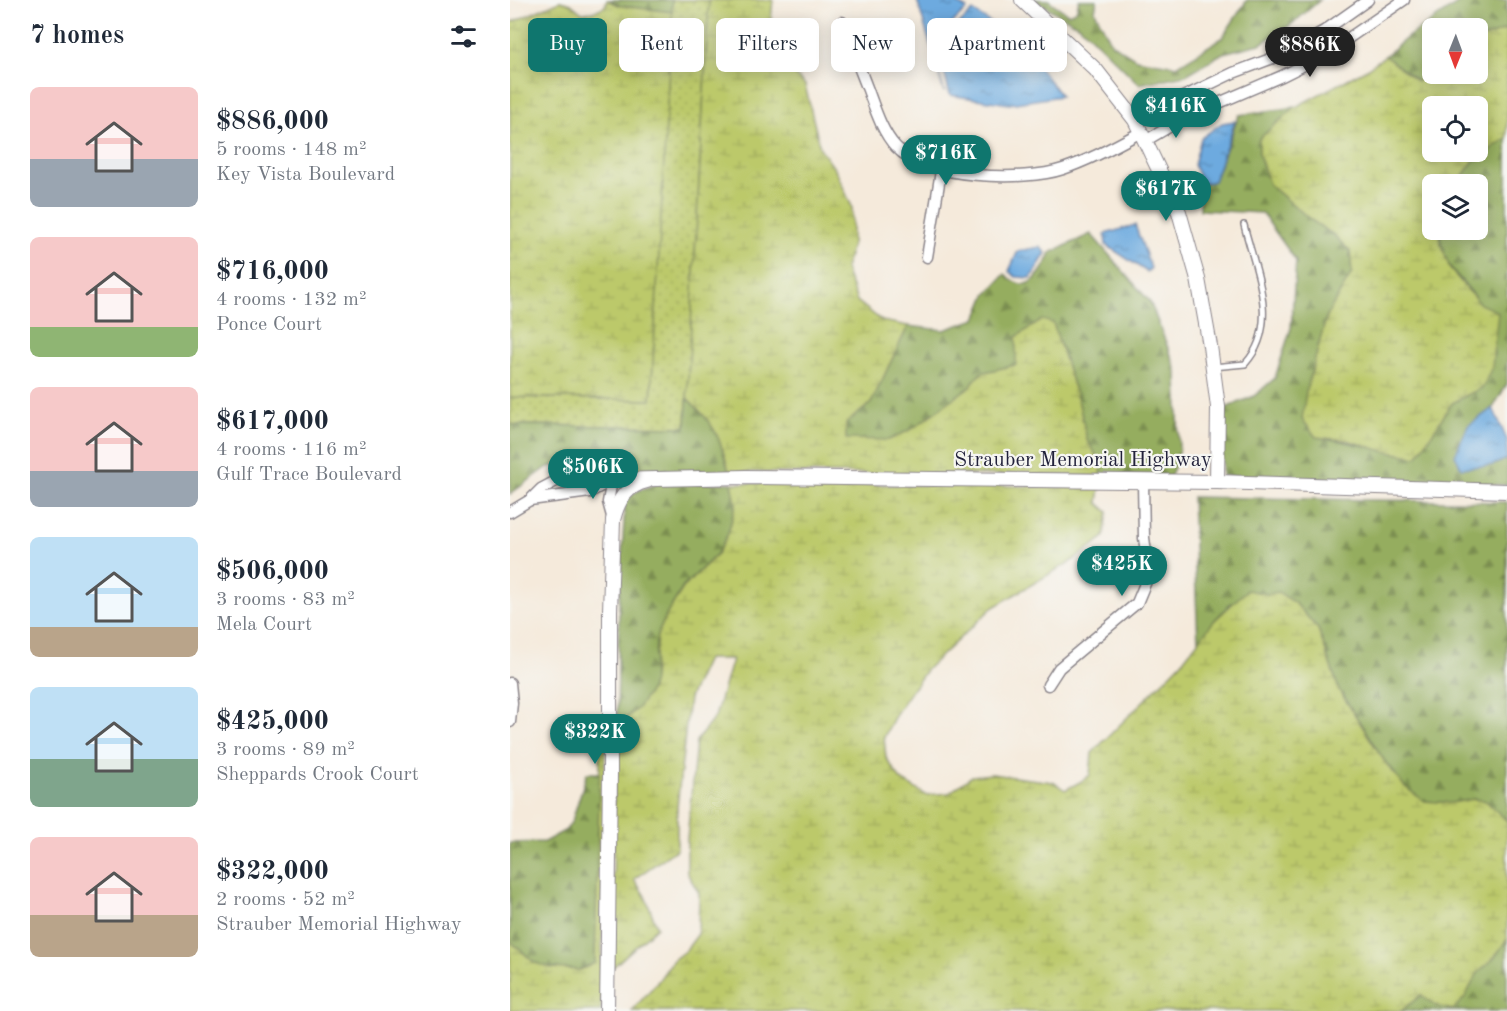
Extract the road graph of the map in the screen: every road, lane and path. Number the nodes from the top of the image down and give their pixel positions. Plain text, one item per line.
1 (1022, 0) edge
2 (1368, 0) edge
3 (1404, 0) edge
4 (861, 72) edge
5 (1141, 131) junction
6 (941, 171) junction
7 (1244, 225) dead end
8 (927, 257) dead end
9 (1213, 367) junction
10 (658, 478) junction
11 (560, 480) junction
12 (612, 480) junction
13 (1143, 482) junction
14 (1217, 482) junction
15 (1507, 491) edge
16 (590, 492) junction
17 (563, 495) junction
18 (530, 500) junction
19 (608, 502) junction
20 (510, 512) edge
21 (613, 520) junction
22 (510, 683) edge
23 (1048, 685) dead end
24 (510, 722) edge
25 (607, 1011) edge

1 - 5 street
2 - 5 street
3 - 5 street
4 - 6 street
5 - 6 street
5 - 9 street
6 - 8 street
7 - 9 lane
9 - 14 street
10 - 12 street, Strauber Memorial Highway
10 - 13 street, Strauber Memorial Highway
10 - 21 street, Strauber Memorial Highway
11 - 12 street
11 - 17 lane
11 - 18 street
12 - 16 street
12 - 19 street, Strauber Memorial Highway
13 - 14 street, Strauber Memorial Highway
13 - 23 street
14 - 15 street, Strauber Memorial Highway
16 - 17 street
16 - 19 street
17 - 18 street
18 - 20 street
19 - 21 street, Strauber Memorial Highway
21 - 25 street, Strauber Memorial Highway
22 - 24 street

